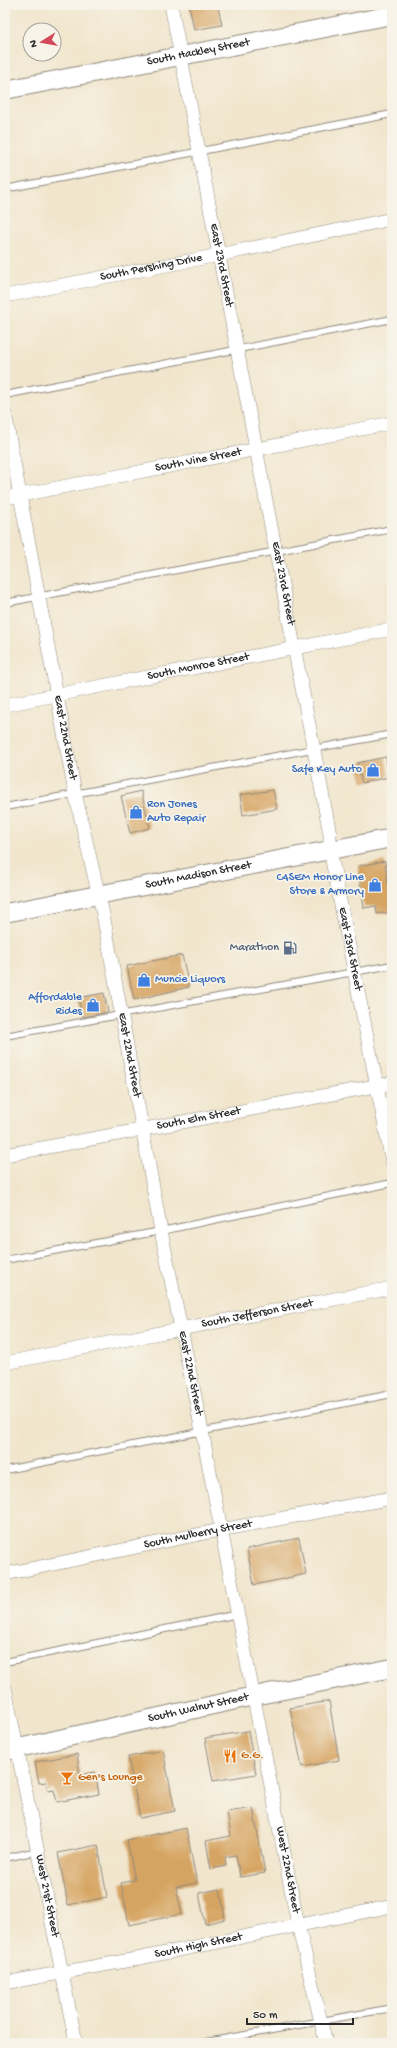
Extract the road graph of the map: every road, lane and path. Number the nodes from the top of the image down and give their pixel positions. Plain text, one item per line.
1 (171, 5) edge
2 (392, 15) edge
3 (181, 56) junction
4 (5, 90) edge
5 (392, 114) edge
6 (199, 151) junction
7 (5, 190) edge
8 (392, 218) edge
9 (219, 255) junction
10 (5, 296) edge
11 (392, 320) edge
12 (238, 349) junction
13 (5, 394) edge
14 (5, 414) edge
15 (392, 423) edge
16 (258, 449) junction
17 (21, 495) junction
18 (5, 498) edge
19 (392, 529) edge
20 (275, 552) junction
21 (37, 596) junction
22 (5, 603) edge
23 (392, 629) edge
24 (294, 648) junction
25 (57, 695) junction
26 (5, 705) edge
27 (392, 734) edge
28 (314, 750) junction
29 (75, 793) junction
30 (5, 807) edge
31 (392, 838) edge
32 (330, 850) junction
33 (98, 894) junction
34 (5, 913) edge
35 (392, 965) edge
36 (355, 972) junction
37 (121, 1015) junction
38 (5, 1036) edge
39 (392, 1083) edge
40 (377, 1086) junction
41 (143, 1128) junction
42 (5, 1155) edge
43 (392, 1162) edge
44 (392, 1184) edge
45 (161, 1231) junction
46 (5, 1260) edge
47 (392, 1288) edge
48 (180, 1329) junction
49 (5, 1362) edge
50 (392, 1394) edge
51 (202, 1431) junction
52 (5, 1470) edge
53 (392, 1498) edge
54 (220, 1530) junction
55 (5, 1574) edge
56 (238, 1614) junction
57 (5, 1662) edge
58 (392, 1668) edge
59 (5, 1688) edge
60 (254, 1696) junction
61 (11, 1749) edge
62 (38, 1851) junction
63 (5, 1858) edge
64 (392, 1906) edge
65 (298, 1925) junction
66 (62, 1973) junction
67 (5, 1984) edge
68 (392, 2008) edge
69 (322, 2020) junction
70 (76, 2043) edge
71 (201, 2043) edge
72 (326, 2043) edge

1 - 3 street, East 23rd Street
2 - 3 main road, South Hackley Street
3 - 4 main road, South Hackley Street
3 - 6 street, East 23rd Street
5 - 6 lane
6 - 7 lane
6 - 9 street, East 23rd Street
8 - 9 street, South Pershing Drive
9 - 10 street, South Pershing Drive
9 - 12 street, East 23rd Street
11 - 12 lane
12 - 13 lane
12 - 16 street, East 23rd Street
14 - 17 street, East 22nd Street
15 - 16 street, South Vine Street
16 - 17 street, South Vine Street
16 - 20 street, East 23rd Street
17 - 18 street, South Vine Street
17 - 21 street, East 22nd Street
19 - 20 lane
20 - 21 lane
20 - 24 street, East 23rd Street
21 - 22 lane
21 - 25 street, East 22nd Street
23 - 24 street, South Monroe Street
24 - 25 street, South Monroe Street
24 - 28 street, East 23rd Street
25 - 26 street, South Monroe Street
25 - 29 street, East 22nd Street
27 - 28 lane
28 - 29 lane
28 - 32 street, East 23rd Street
29 - 30 lane
29 - 33 street, East 22nd Street
31 - 32 main road, South Madison Street
32 - 33 main road, South Madison Street
32 - 36 street, East 23rd Street
33 - 34 main road, South Madison Street
33 - 37 street, East 22nd Street
35 - 36 lane
36 - 37 lane
36 - 40 street, East 23rd Street
37 - 38 lane
37 - 41 street, East 22nd Street
39 - 40 street, South Elm Street
40 - 41 street, South Elm Street
40 - 43 street, East 23rd Street
41 - 42 street, South Elm Street
41 - 45 street, East 22nd Street
44 - 45 lane
45 - 46 lane
45 - 48 street, East 22nd Street
47 - 48 street, South Jefferson Street
48 - 49 street, South Jefferson Street
48 - 51 street, East 22nd Street
50 - 51 lane
51 - 52 lane
51 - 54 street, East 22nd Street
53 - 54 street, South Mulberry Street
54 - 55 street, South Mulberry Street
54 - 56 street, East 22nd Street
56 - 57 lane
56 - 60 street, East 22nd Street
58 - 60 main road, South Walnut Street
59 - 61 street, West 21st Street
60 - 61 main road, South Walnut Street
60 - 65 street, West 22nd Street
61 - 62 street, West 21st Street
62 - 63 lane
62 - 66 street, West 21st Street
64 - 65 street, South High Street
65 - 66 street, South High Street
65 - 69 street, West 22nd Street
66 - 67 street, South High Street
66 - 70 street, West 21st Street
68 - 69 lane
69 - 71 lane
69 - 72 street, West 22nd Street

